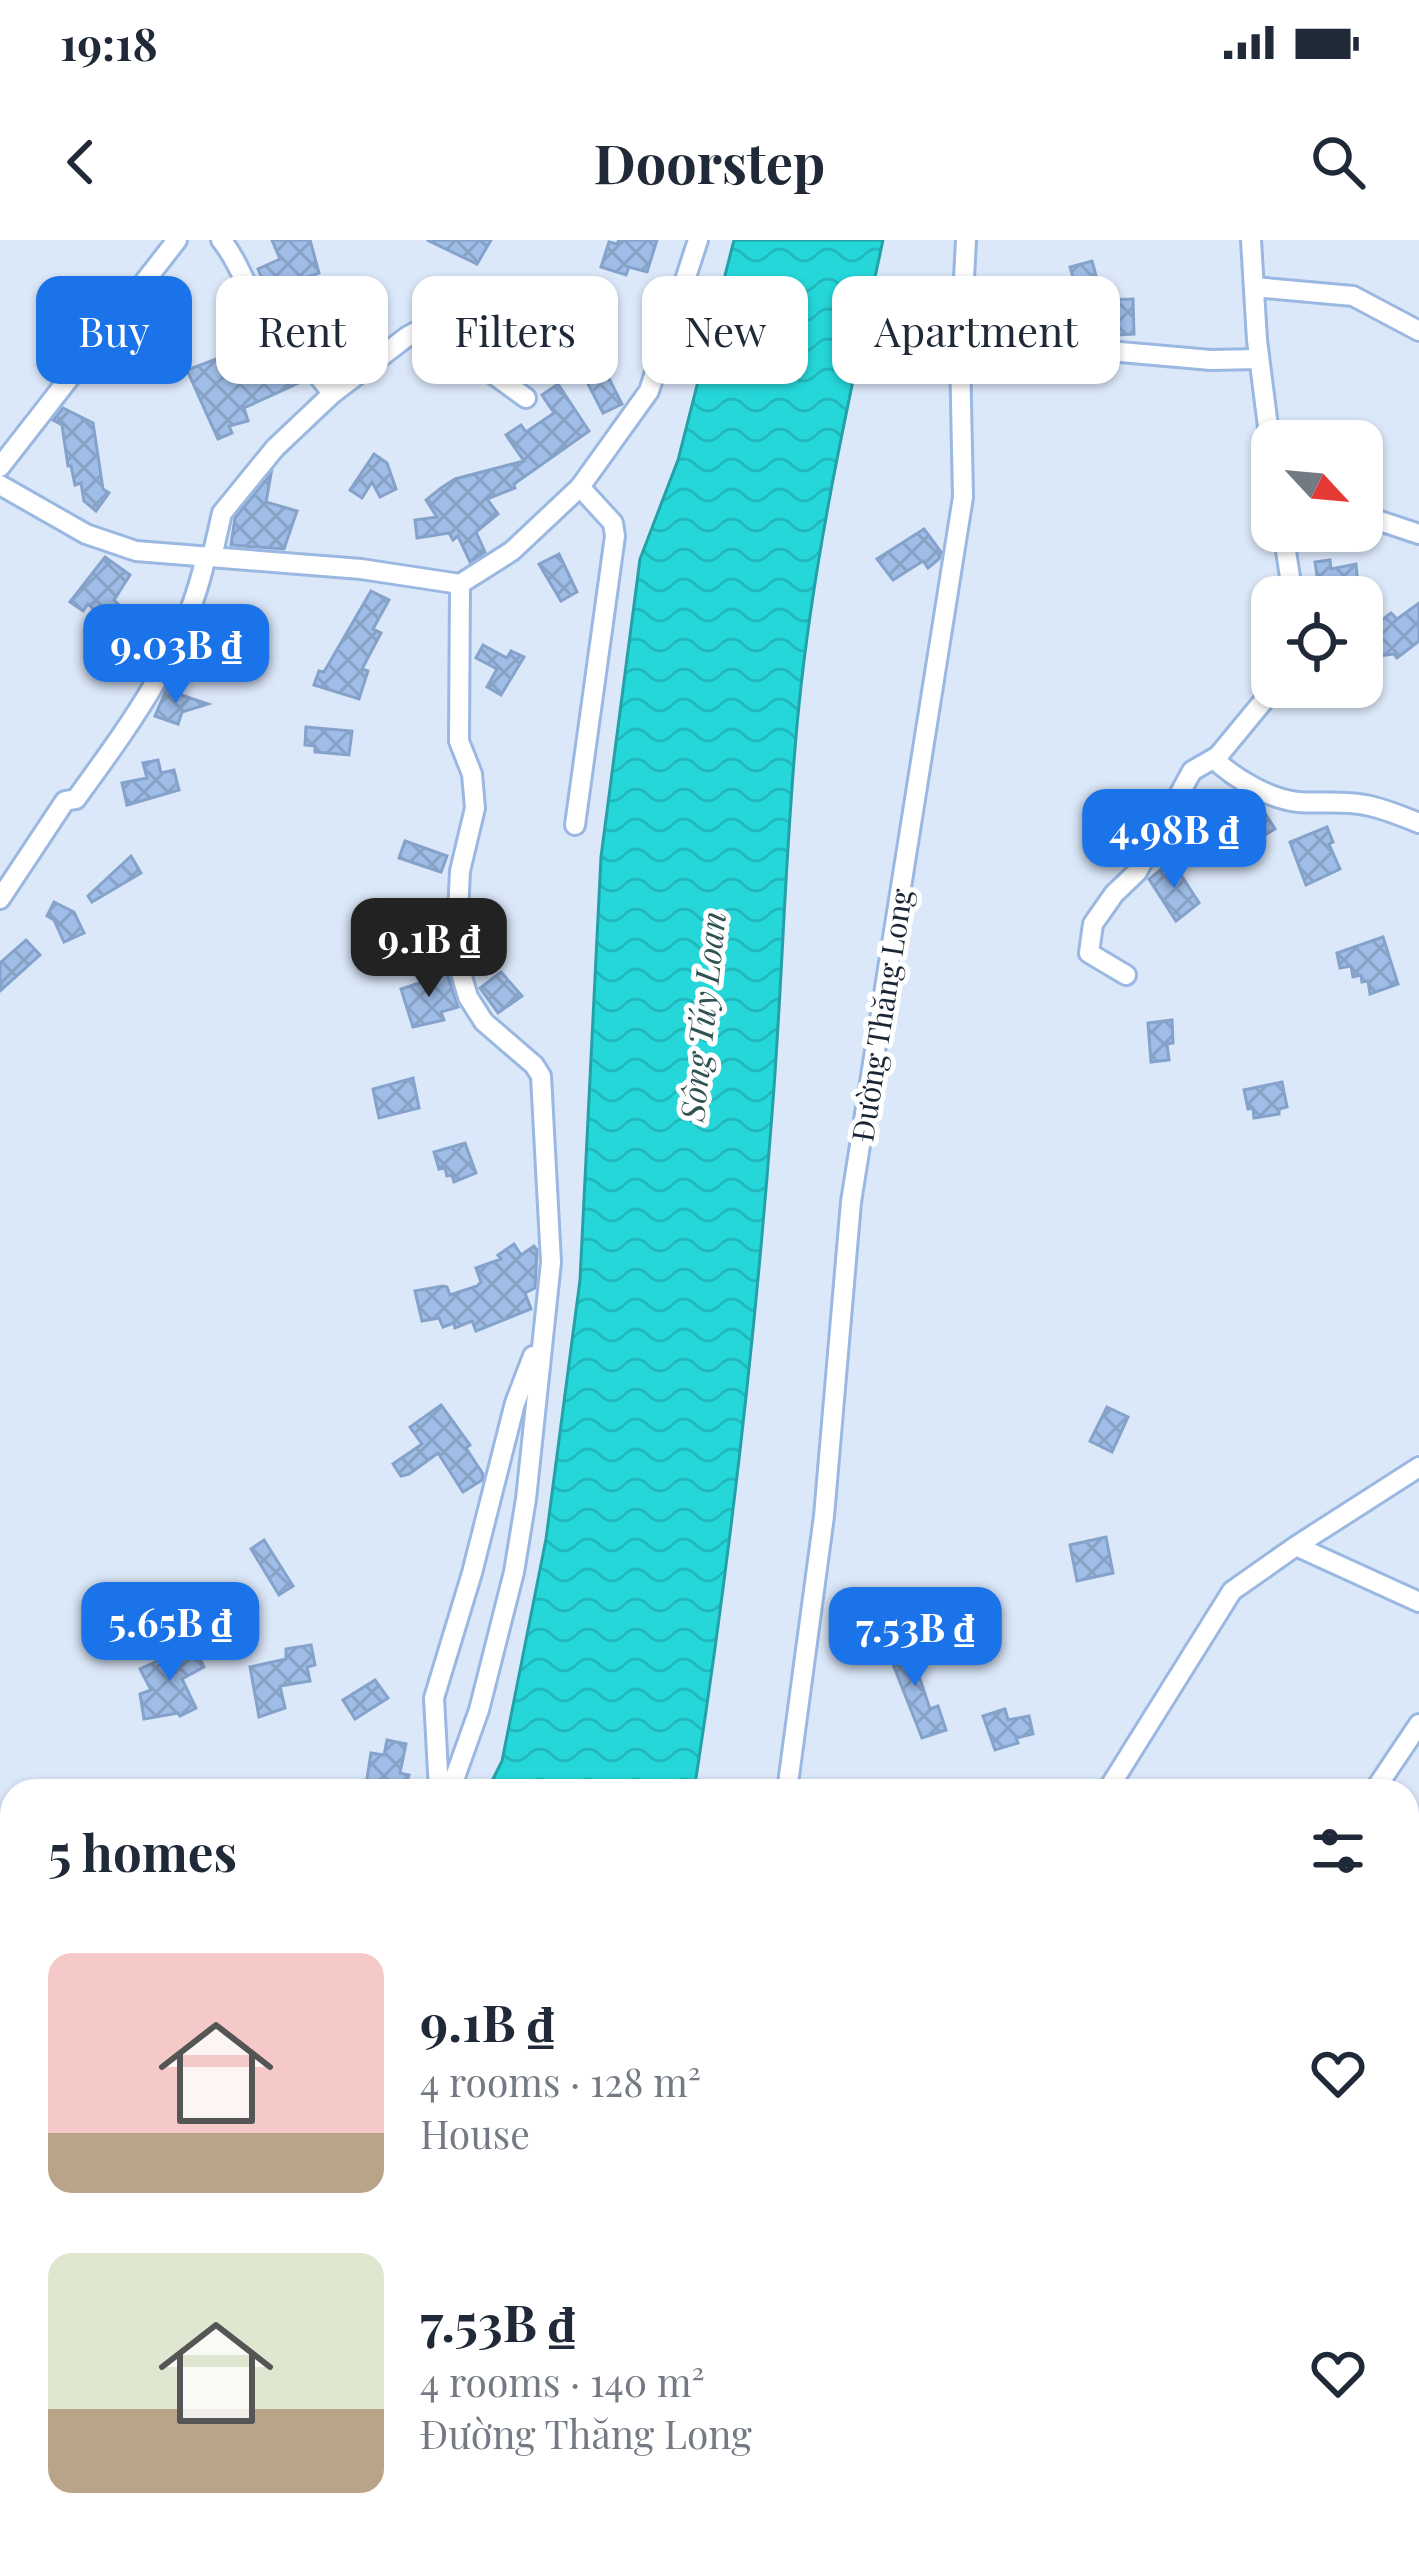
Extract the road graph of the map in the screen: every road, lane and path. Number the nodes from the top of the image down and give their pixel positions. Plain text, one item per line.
1 (177, 240) edge
2 (221, 240) edge
3 (698, 240) edge
4 (966, 240) edge
5 (1251, 240) edge
6 (964, 276) edge
7 (1254, 287) junction
8 (1419, 331) edge
9 (1120, 352) edge
10 (1259, 358) junction
11 (962, 384) edge
12 (332, 394) junction
13 (526, 398) dead end
14 (1267, 420) edge
15 (0, 467) edge
16 (0, 485) edge
17 (580, 487) junction
18 (1383, 521) edge
19 (1419, 534) edge
20 (209, 557) junction
21 (460, 584) junction
22 (1257, 708) edge
23 (1214, 759) junction
24 (1419, 823) edge
25 (575, 825) dead end
26 (0, 899) edge
27 (1126, 975) dead end
28 (540, 1341) junction
29 (1419, 1467) edge
30 (1296, 1546) junction
31 (1419, 1602) edge
32 (1419, 1724) edge
33 (438, 1779) edge
34 (454, 1779) edge
35 (789, 1779) edge
36 (1114, 1779) edge
37 (1382, 1779) edge

1 - 15 street
2 - 12 street
3 - 17 street
4 - 6 street, Đường Thăng Long
5 - 7 street
7 - 8 street
7 - 10 street
9 - 10 street
10 - 14 street
11 - 35 street, Đường Thăng Long
12 - 13 street
12 - 20 street
16 - 20 street
17 - 21 street
17 - 25 street
18 - 19 street
20 - 21 street
20 - 26 street
21 - 28 street
22 - 23 street
23 - 24 street
23 - 27 street
28 - 33 street
28 - 34 street
29 - 30 street
30 - 31 street
30 - 36 street
32 - 37 street

